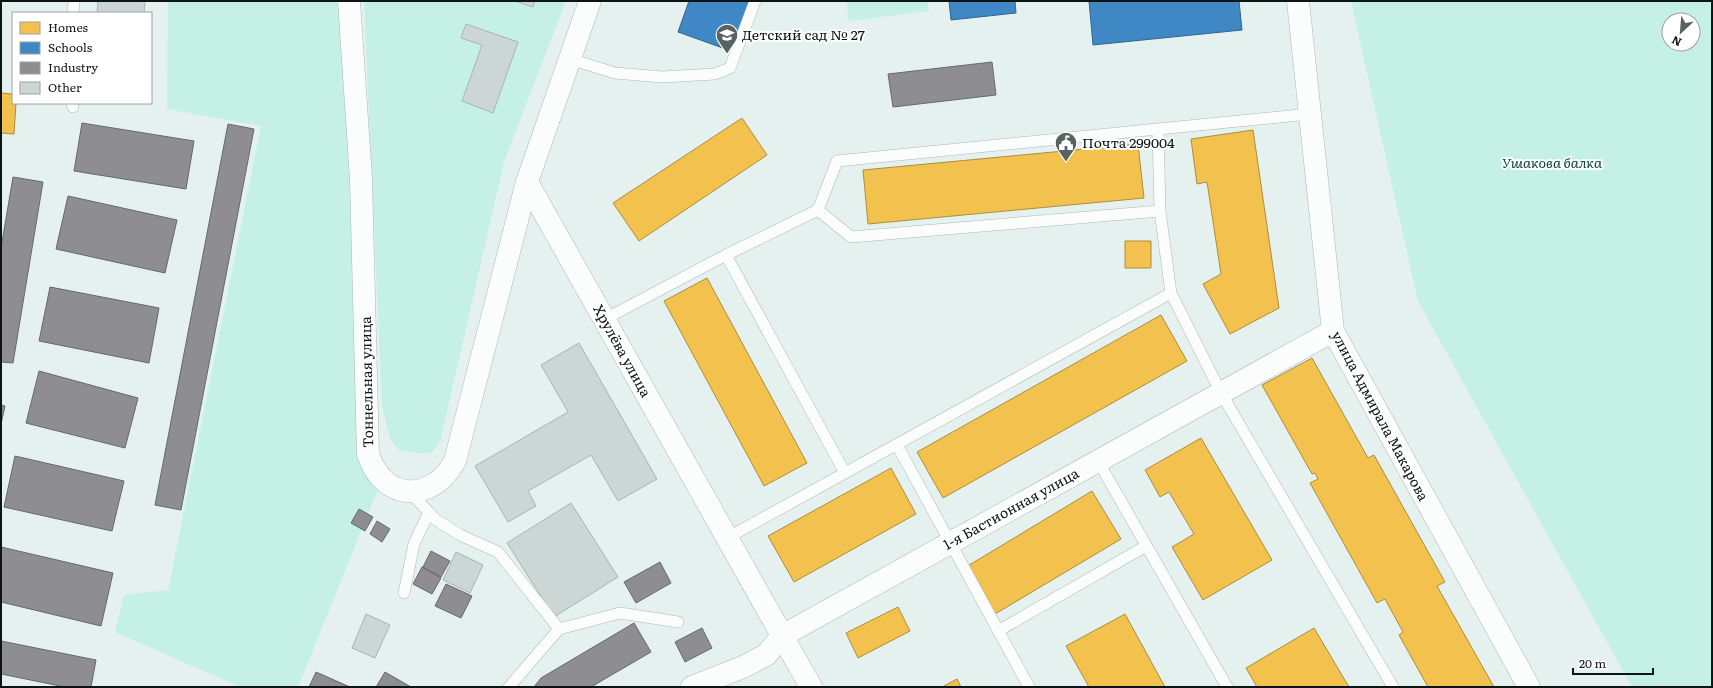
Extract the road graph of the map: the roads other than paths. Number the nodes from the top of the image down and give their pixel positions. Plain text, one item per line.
1 (74, 1) edge
2 (349, 1) edge
3 (590, 1) edge
4 (755, 1) edge
5 (1298, 1) edge
6 (73, 12) edge
7 (570, 59) junction
8 (1310, 114) junction
9 (1158, 129) junction
10 (526, 182) junction
11 (818, 210) junction
12 (1160, 211) junction
13 (726, 255) junction
14 (1171, 293) junction
15 (605, 320) junction
16 (1333, 331) junction
17 (1221, 393) junction
18 (897, 446) junction
19 (1098, 461) junction
20 (845, 473) junction
21 (409, 491) junction
22 (428, 514) junction
23 (728, 538) junction
24 (950, 542) junction
25 (1146, 546) junction
26 (404, 593) dead end
27 (678, 622) dead end
28 (559, 629) junction
29 (998, 631) junction
30 (782, 636) junction
31 (509, 687) edge
32 (692, 687) edge
33 (811, 687) edge
34 (1029, 687) edge
35 (1227, 687) edge
36 (1393, 687) edge
37 (1529, 687) edge

1 - 6 lane
2 - 21 street, Тоннельная улица
3 - 7 street
4 - 7 lane
5 - 8 street, улица Адмирала Макарова
7 - 10 street
8 - 9 lane
8 - 16 street, улица Адмирала Макарова
9 - 11 lane
9 - 12 lane
10 - 15 street, Хрулёва улица
10 - 21 street, Тоннельная улица
11 - 12 lane
11 - 13 lane
12 - 14 lane
13 - 15 lane
13 - 20 lane
14 - 17 lane
14 - 18 lane
15 - 23 street, Хрулёва улица
16 - 17 street, 1-я Бастионная улица
16 - 37 street, улица Адмирала Макарова
17 - 19 street, 1-я Бастионная улица
17 - 36 lane
18 - 20 lane
18 - 24 lane
19 - 24 street, 1-я Бастионная улица
19 - 25 lane
20 - 23 lane
21 - 22 lane
22 - 26 lane
22 - 28 lane
23 - 30 street, Хрулёва улица
24 - 29 lane
24 - 30 street, 1-я Бастионная улица
25 - 29 lane
25 - 35 lane
27 - 28 lane
28 - 31 lane
29 - 34 lane
30 - 32 street, 1-я Бастионная улица
30 - 33 street, Хрулёва улица

